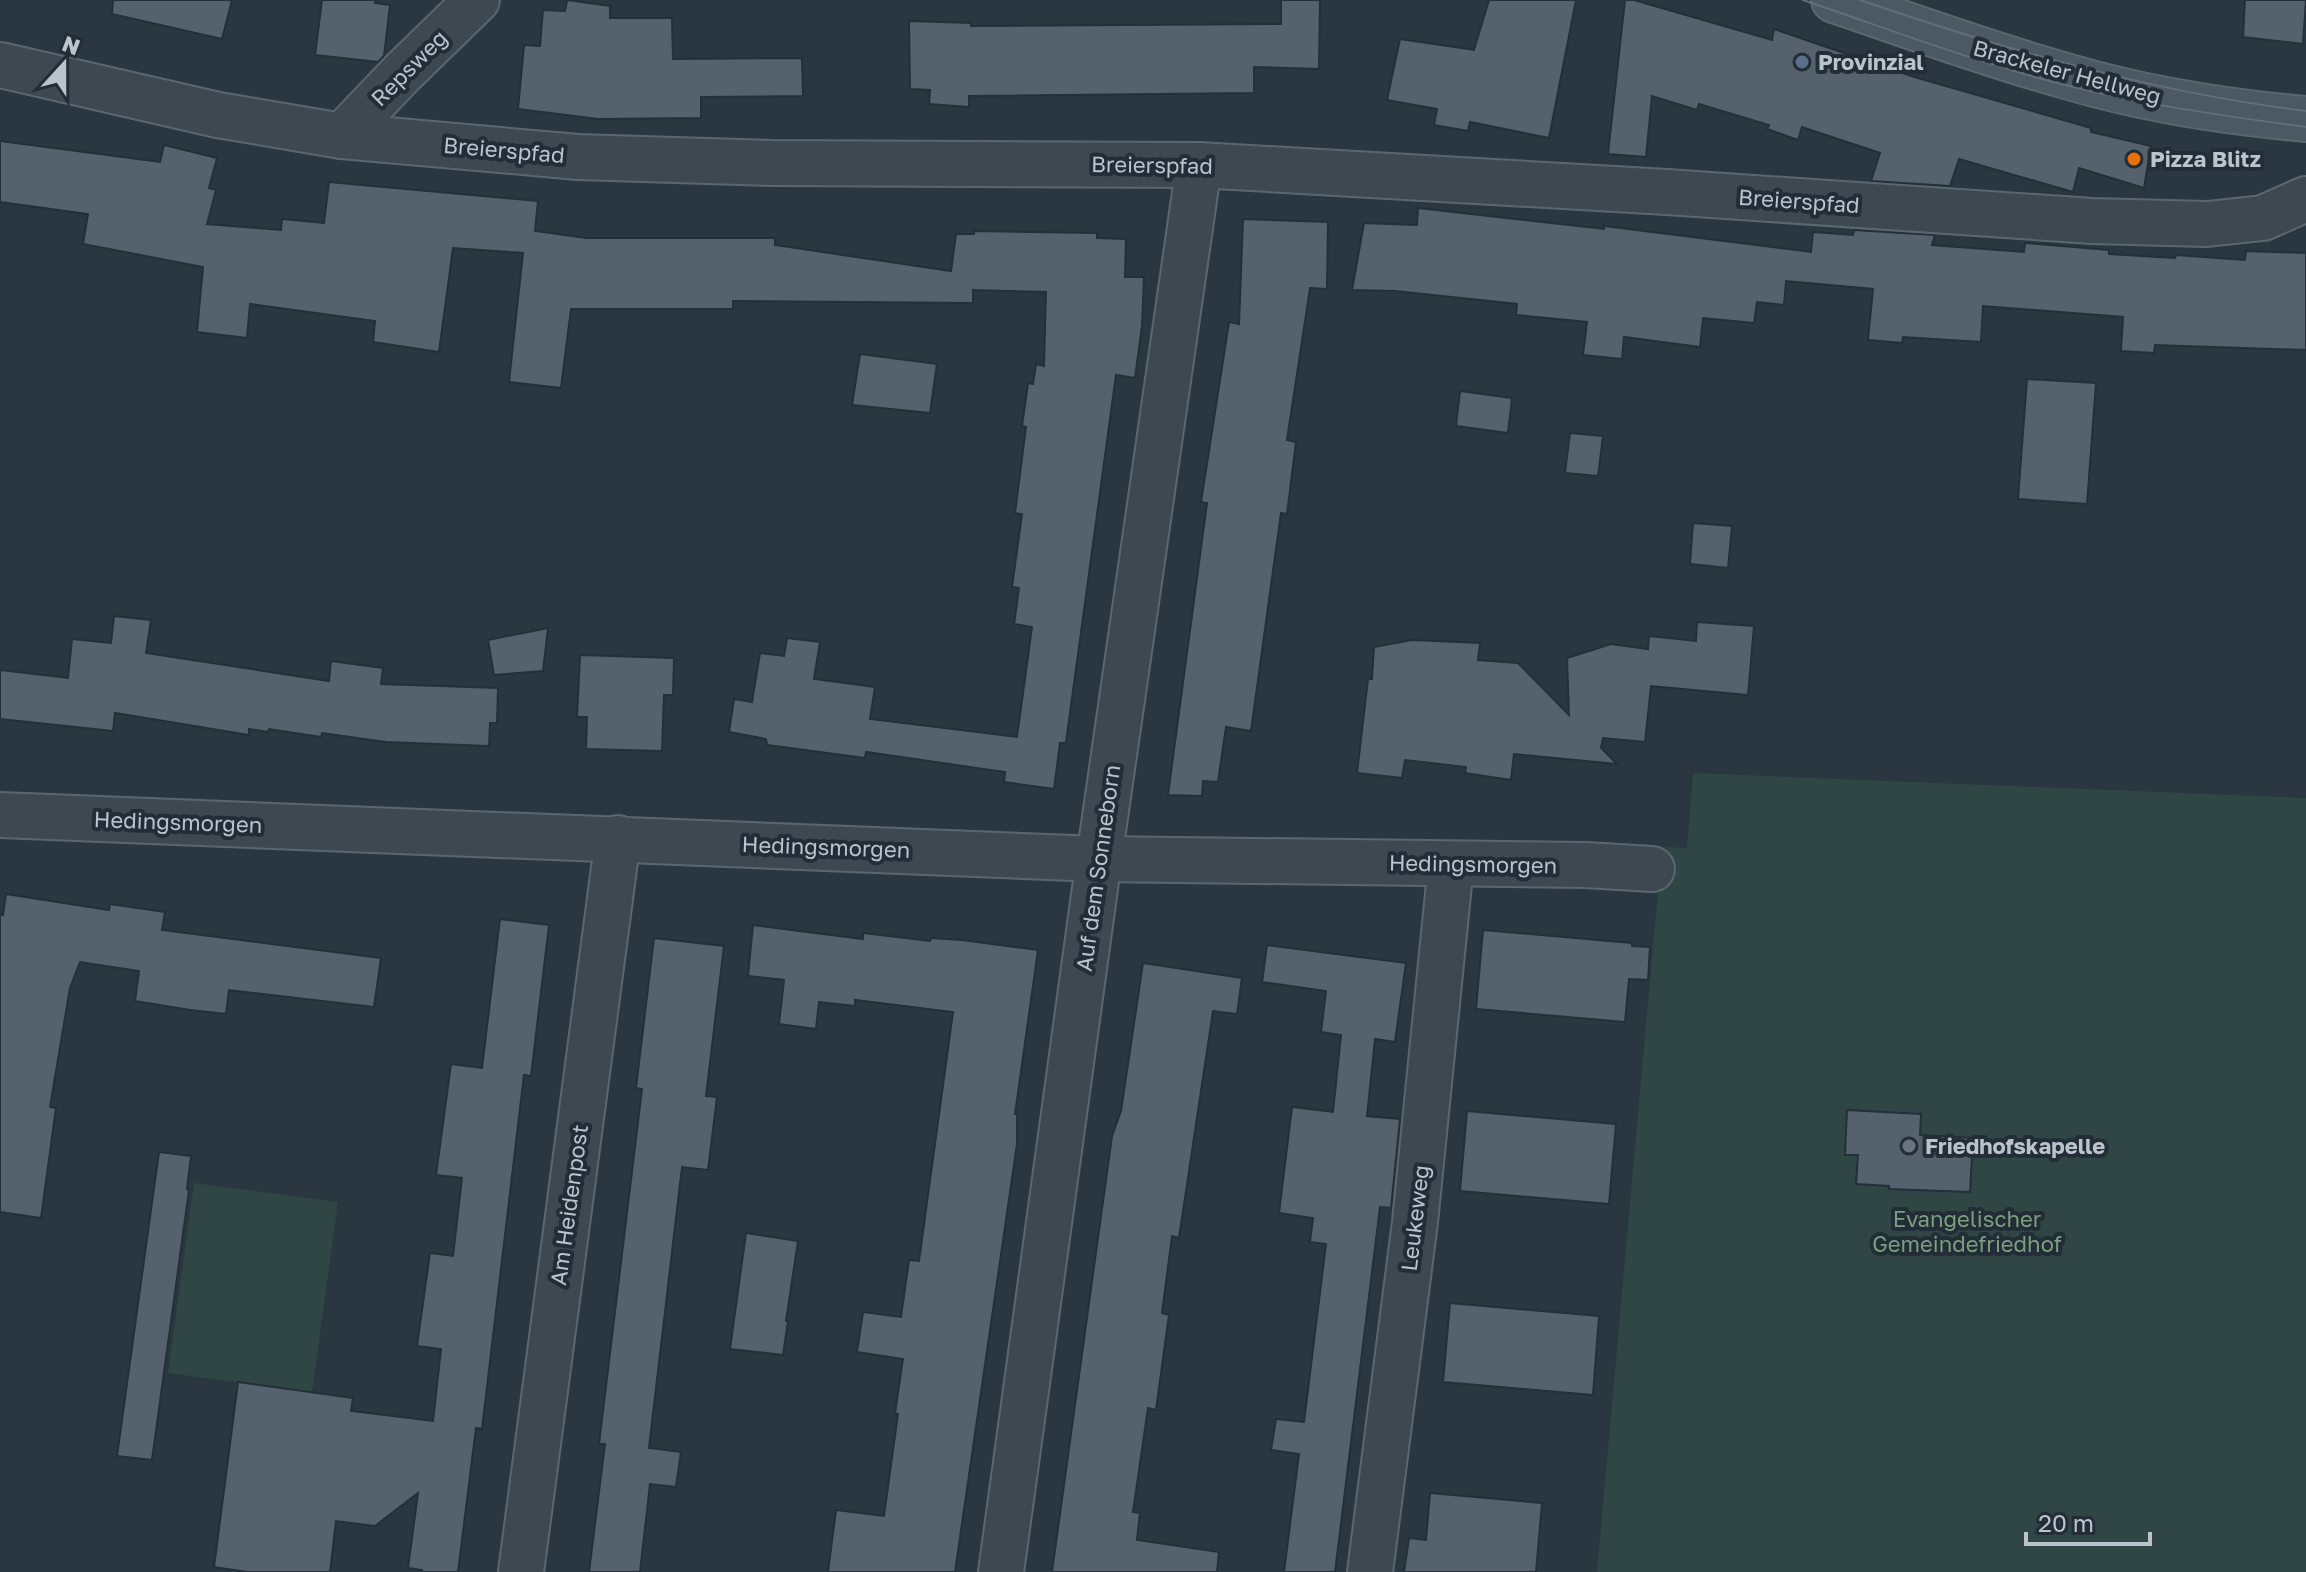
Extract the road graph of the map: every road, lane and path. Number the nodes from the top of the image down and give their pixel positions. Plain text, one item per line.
1 (477, 0) edge
2 (1834, 0) edge
3 (0, 65) edge
4 (2306, 119) edge
5 (342, 136) junction
6 (1199, 165) junction
7 (2306, 199) edge
8 (0, 815) edge
9 (618, 838) junction
10 (1099, 859) junction
11 (1451, 864) junction
12 (1652, 869) dead end
13 (521, 1572) edge
14 (1001, 1572) edge
15 (1370, 1572) edge

1 - 5 street, Repsweg
2 - 4 main road, Brackeler Hellweg
3 - 5 street, Breierspfad
5 - 6 street, Breierspfad
6 - 7 street, Breierspfad
6 - 10 street, Auf dem Sonneborn
8 - 9 street, Hedingsmorgen
9 - 10 street, Hedingsmorgen
9 - 13 street, Am Heidenpost
10 - 11 street, Hedingsmorgen
10 - 14 street, Auf dem Sonneborn
11 - 12 street, Hedingsmorgen
11 - 15 street, Leukeweg

